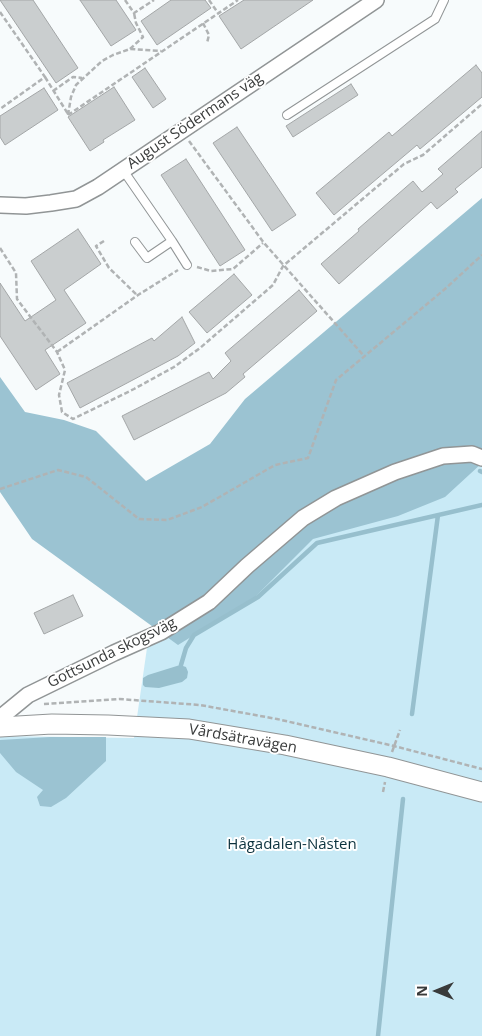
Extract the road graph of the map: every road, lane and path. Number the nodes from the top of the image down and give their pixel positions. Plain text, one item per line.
1 (125, 0) edge
2 (154, 0) edge
3 (209, 0) edge
4 (238, 0) edge
5 (376, 0) edge
6 (444, 0) edge
7 (0, 12) edge
8 (134, 13) junction
9 (218, 13) junction
10 (204, 23) junction
11 (207, 43) dead end
12 (130, 49) junction
13 (161, 51) junction
14 (45, 77) junction
15 (82, 78) junction
16 (53, 91) junction
17 (482, 104) edge
18 (0, 108) edge
19 (68, 115) junction
20 (287, 115) dead end
21 (181, 130) junction
22 (122, 170) junction
23 (0, 205) edge
24 (104, 241) dead end
25 (172, 241) junction
26 (135, 242) dead end
27 (264, 242) junction
28 (0, 248) edge
29 (482, 255) edge
30 (187, 265) junction
31 (283, 266) junction
32 (138, 295) junction
33 (57, 352) junction
34 (364, 356) junction
35 (482, 458) edge
36 (0, 489) edge
37 (0, 718) edge
38 (0, 727) edge
39 (482, 792) edge

1 - 8 path
2 - 8 path
3 - 9 path
4 - 9 path
5 - 21 street, August Södermans väg
6 - 20 lane
7 - 14 path
8 - 12 path
9 - 10 path
10 - 11 path
10 - 13 path
12 - 13 path
12 - 15 path
13 - 19 path
14 - 16 path
14 - 18 path
15 - 16 path
15 - 19 path
16 - 19 path
17 - 31 path
21 - 22 street, August Södermans väg
21 - 27 path
22 - 23 street, August Södermans väg
22 - 25 lane
24 - 32 path
25 - 26 lane
25 - 30 lane
27 - 30 path
27 - 31 path
28 - 33 path
29 - 34 path
30 - 32 path
31 - 33 path
31 - 34 path
32 - 33 path
34 - 36 path
35 - 37 street, Gottsunda skogsväg
38 - 39 street, Vårdsätravägen

